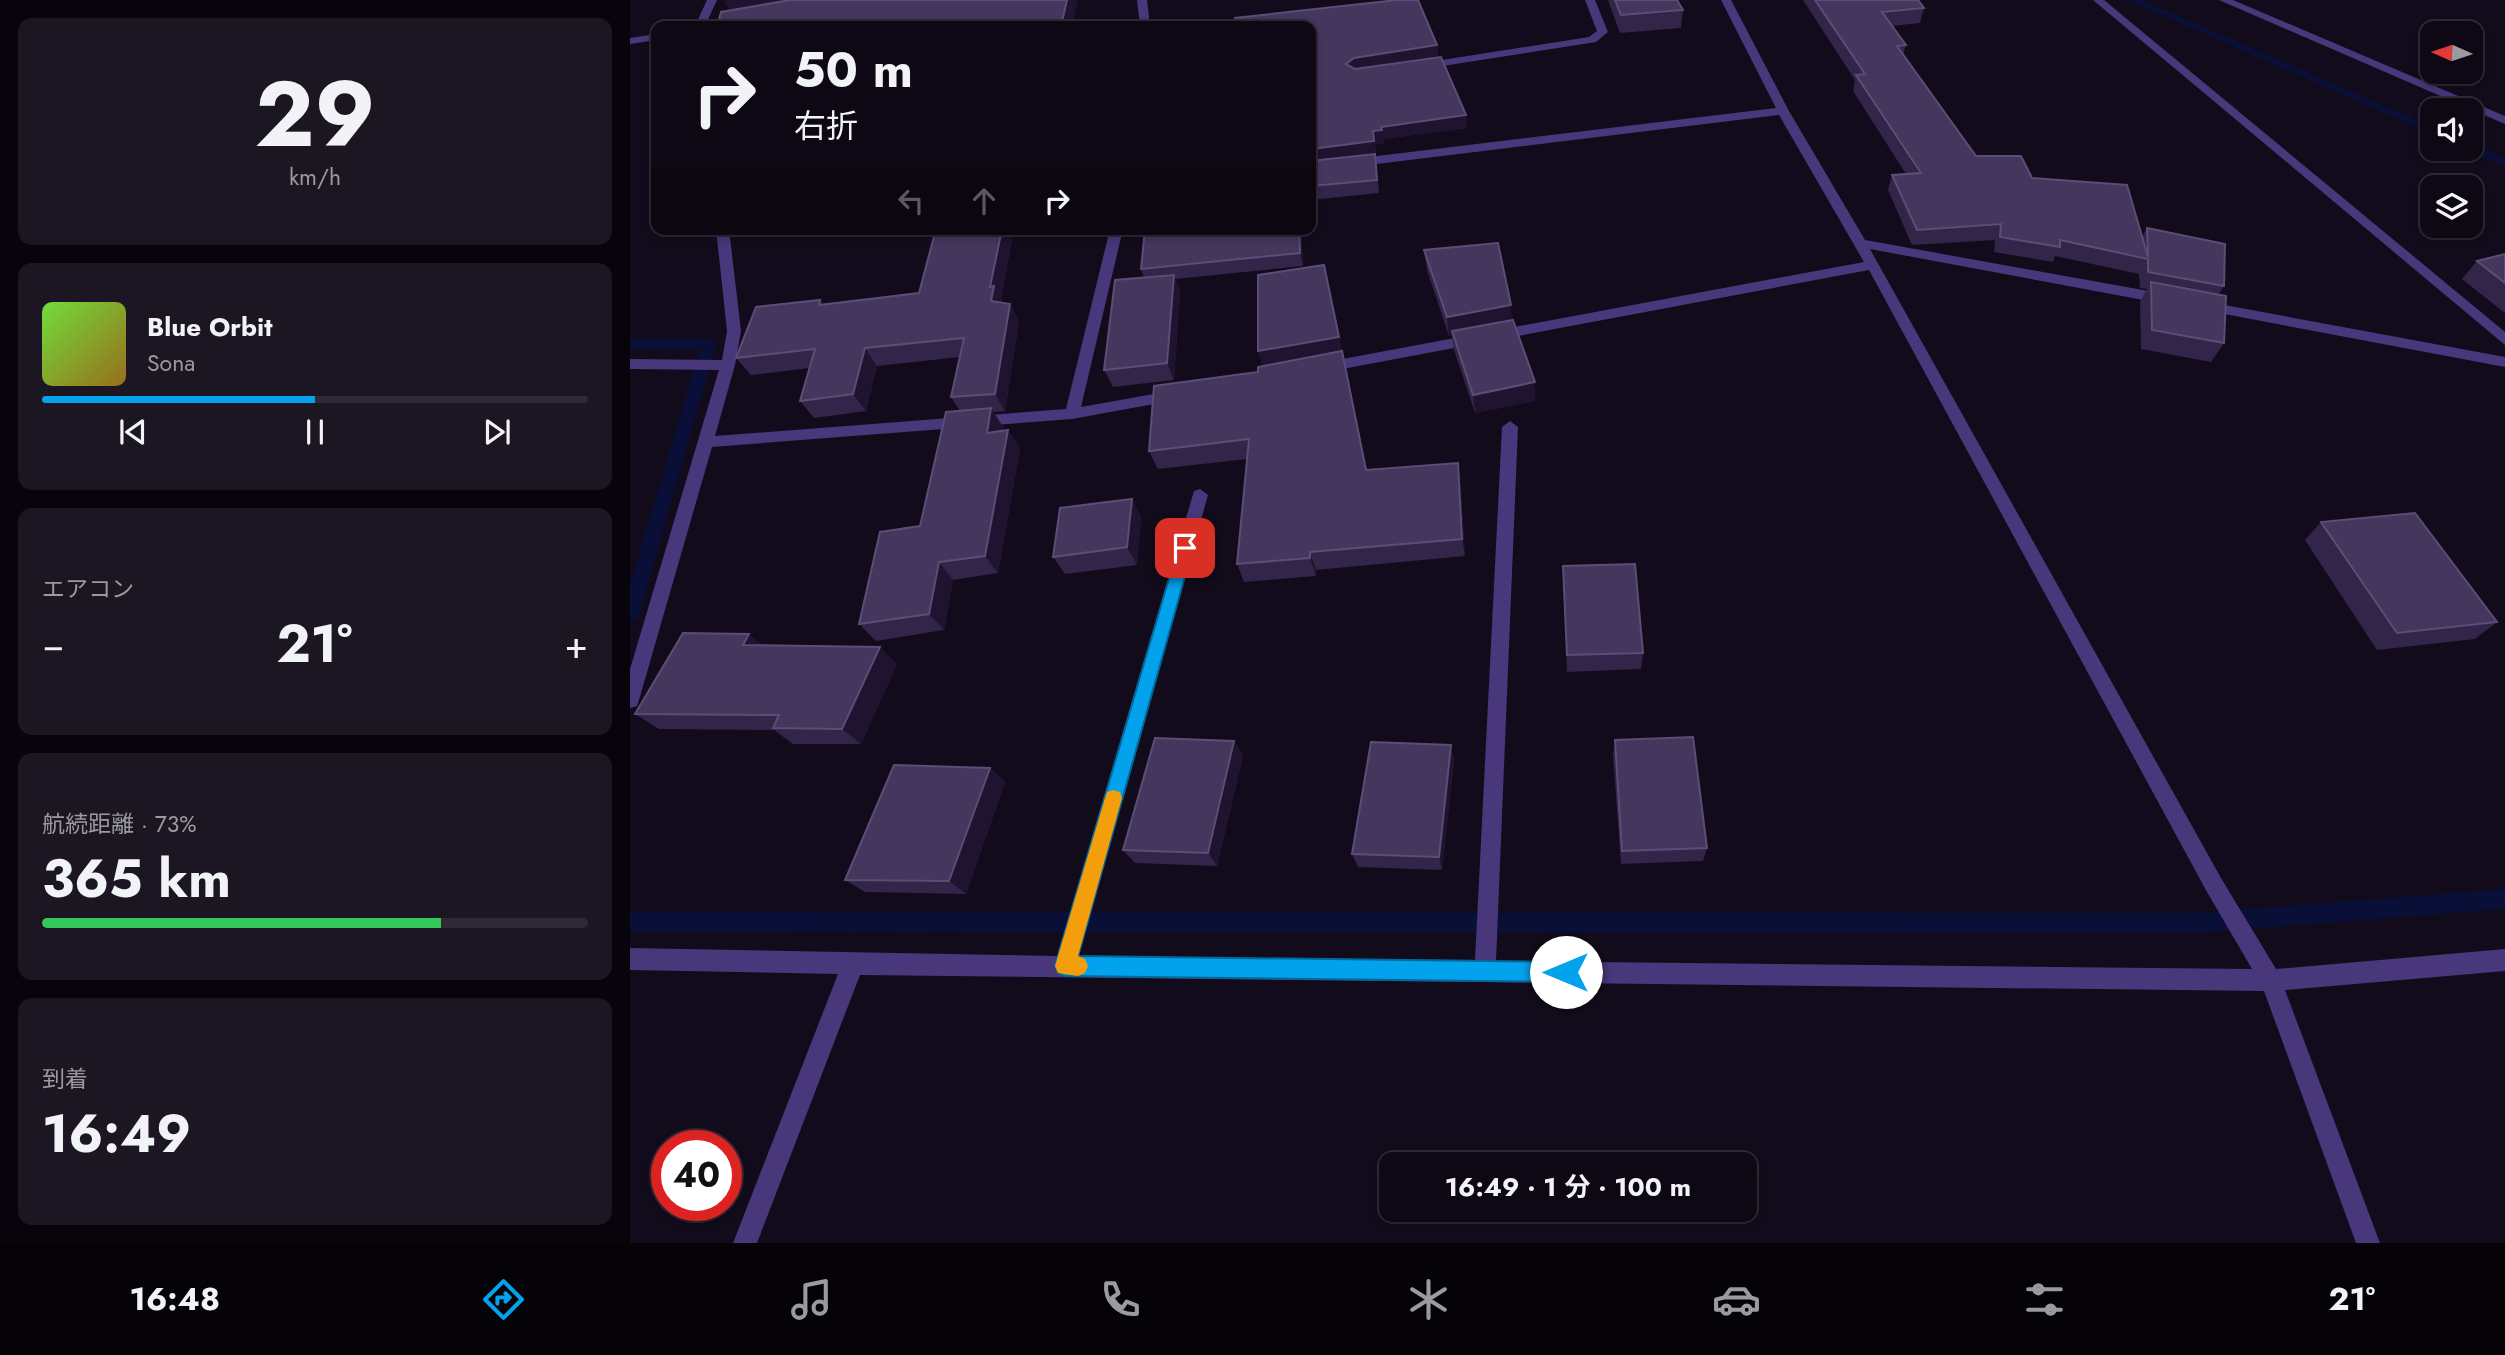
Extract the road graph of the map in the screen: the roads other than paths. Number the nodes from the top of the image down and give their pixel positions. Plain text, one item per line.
1 (712, 0) edge
2 (1142, 0) edge
3 (1590, 0) edge
4 (1726, 0) edge
5 (2098, 0) edge
6 (2224, 0) edge
7 (703, 21) edge
8 (1144, 21) edge
9 (651, 38) edge
10 (630, 41) edge
11 (1409, 68) edge
12 (1783, 111) junction
13 (2505, 120) edge
14 (1316, 167) edge
15 (723, 235) edge
16 (1116, 235) edge
17 (1859, 243) junction
18 (1871, 265) junction
19 (2505, 340) edge
20 (2505, 362) edge
21 (630, 364) edge
22 (728, 365) junction
23 (1301, 371) edge
24 (1194, 391) edge
25 (1072, 414) junction
26 (1510, 426) dead end
27 (705, 442) junction
28 (1200, 495) dead end
29 (630, 700) edge
30 (630, 959) edge
31 (2505, 960) edge
32 (853, 964) junction
33 (1065, 966) junction
34 (1485, 971) junction
35 (2271, 980) junction
36 (745, 1243) edge
37 (2368, 1243) edge

1 - 7 street
2 - 8 street
3 - 11 street
4 - 12 street
5 - 19 street
6 - 13 street
9 - 10 street
12 - 14 street
12 - 17 street
15 - 22 street
16 - 25 street
17 - 18 street
17 - 20 street
18 - 23 street
18 - 35 street
21 - 22 street
22 - 27 street
24 - 25 street
25 - 27 street
26 - 34 street
27 - 29 street
28 - 33 street
30 - 32 street
31 - 35 street
32 - 33 street
32 - 36 street
33 - 34 street
34 - 35 street
35 - 37 street

